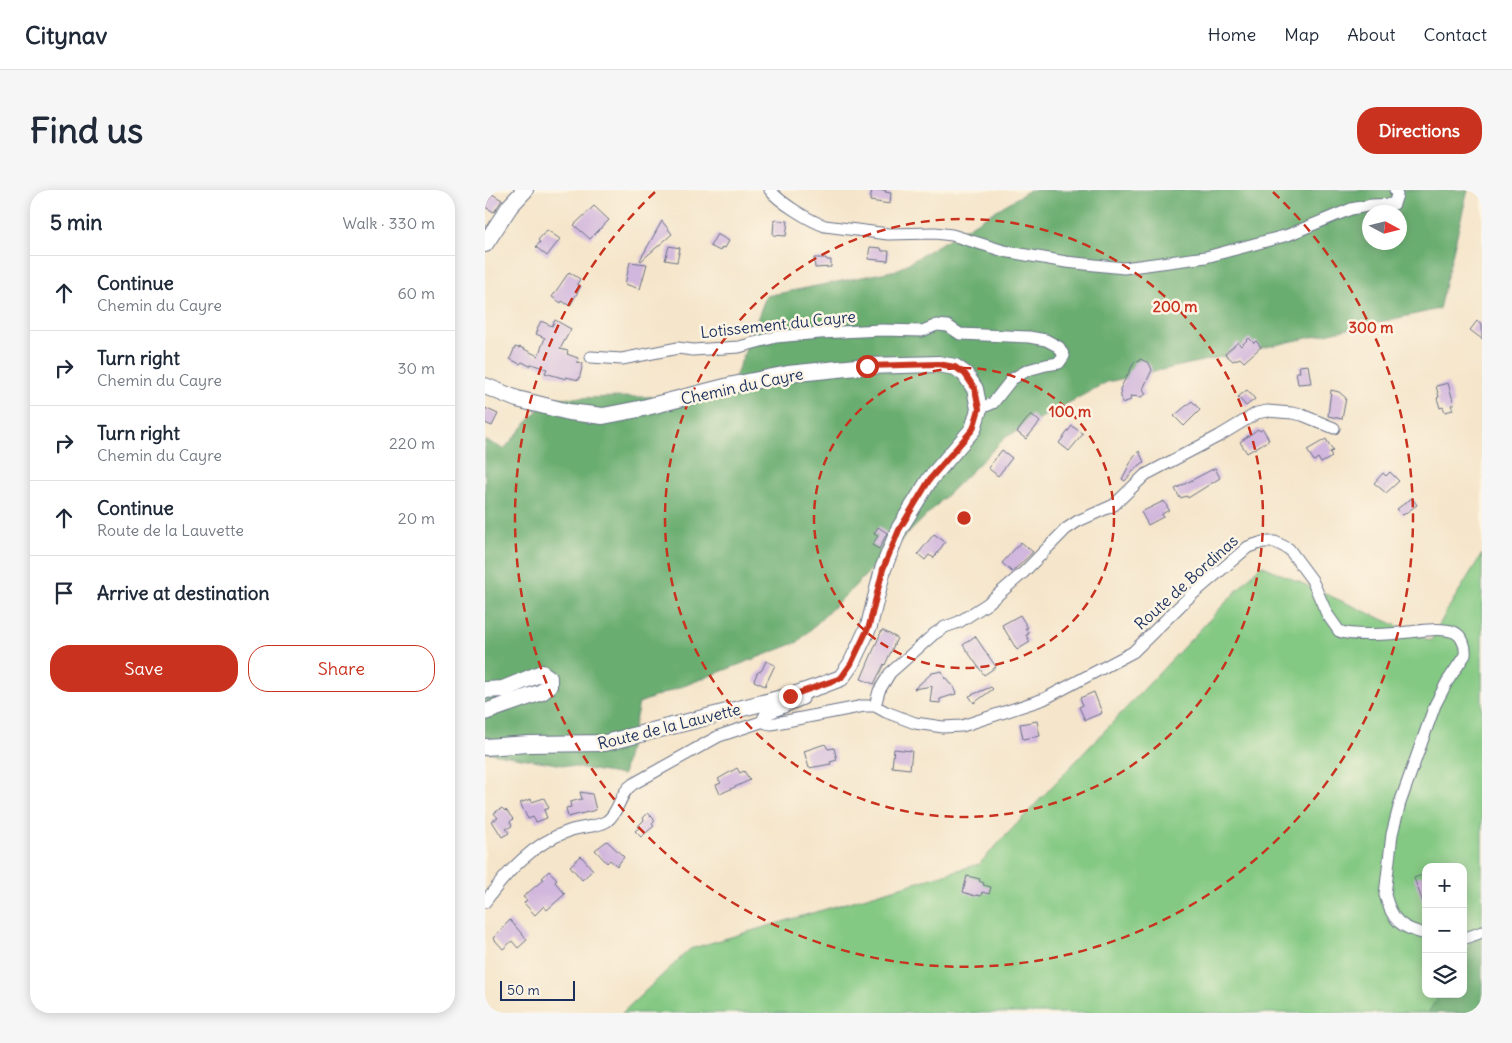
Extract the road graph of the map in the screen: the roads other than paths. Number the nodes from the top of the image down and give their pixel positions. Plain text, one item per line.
1 (525, 190) edge
2 (770, 190) edge
3 (1395, 190) edge
4 (485, 244) edge
5 (591, 357) dead end
6 (485, 386) edge
7 (979, 409) junction
8 (1333, 428) dead end
9 (820, 686) junction
10 (485, 690) edge
11 (875, 706) junction
12 (485, 712) edge
13 (765, 721) junction
14 (485, 747) edge
15 (485, 902) edge
16 (1482, 932) edge
17 (1422, 933) edge
18 (1467, 938) edge

1 - 4 street
2 - 3 street
5 - 7 street, Lotissement du Cayre
6 - 7 street, Chemin du Cayre
7 - 9 street
8 - 11 street
9 - 13 street
9 - 14 street, Route de la Lauvette
10 - 12 street
11 - 13 street
11 - 17 street, Route de Bordinas
13 - 15 street
16 - 18 street

